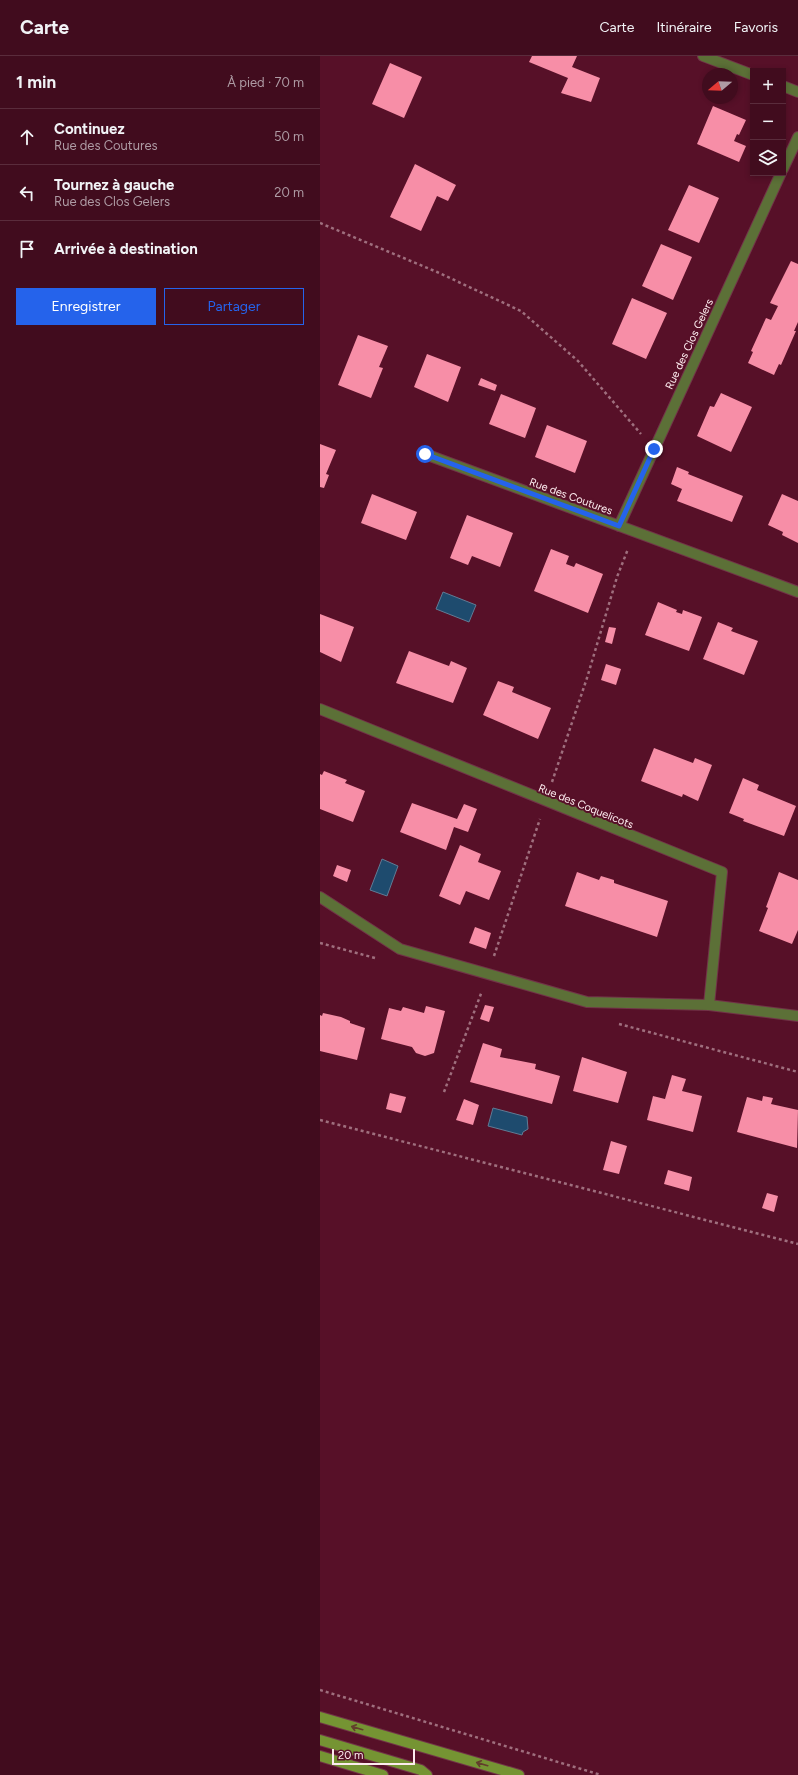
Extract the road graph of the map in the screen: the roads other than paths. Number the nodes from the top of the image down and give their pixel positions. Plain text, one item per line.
1 (702, 56) edge
2 (750, 74) edge
3 (786, 87) edge
4 (798, 92) edge
5 (798, 137) edge
6 (786, 163) edge
7 (780, 176) edge
8 (425, 454) dead end
9 (619, 526) junction
10 (798, 592) edge
11 (320, 709) edge
12 (320, 897) edge
13 (709, 1005) junction
14 (798, 1016) edge
15 (320, 1717) edge
16 (320, 1740) edge
17 (320, 1756) edge
18 (383, 1775) edge
19 (427, 1775) edge
20 (519, 1775) edge

1 - 2 street
3 - 4 street
5 - 6 street
7 - 9 street, Rue des Clos Gelers
8 - 9 street, Rue des Coutures
9 - 10 street, Rue des Coutures
11 - 13 street, Rue des Coquelicots
12 - 13 street
13 - 14 street
20 -> 15 main road
16 - 19 main road
17 - 18 main road

